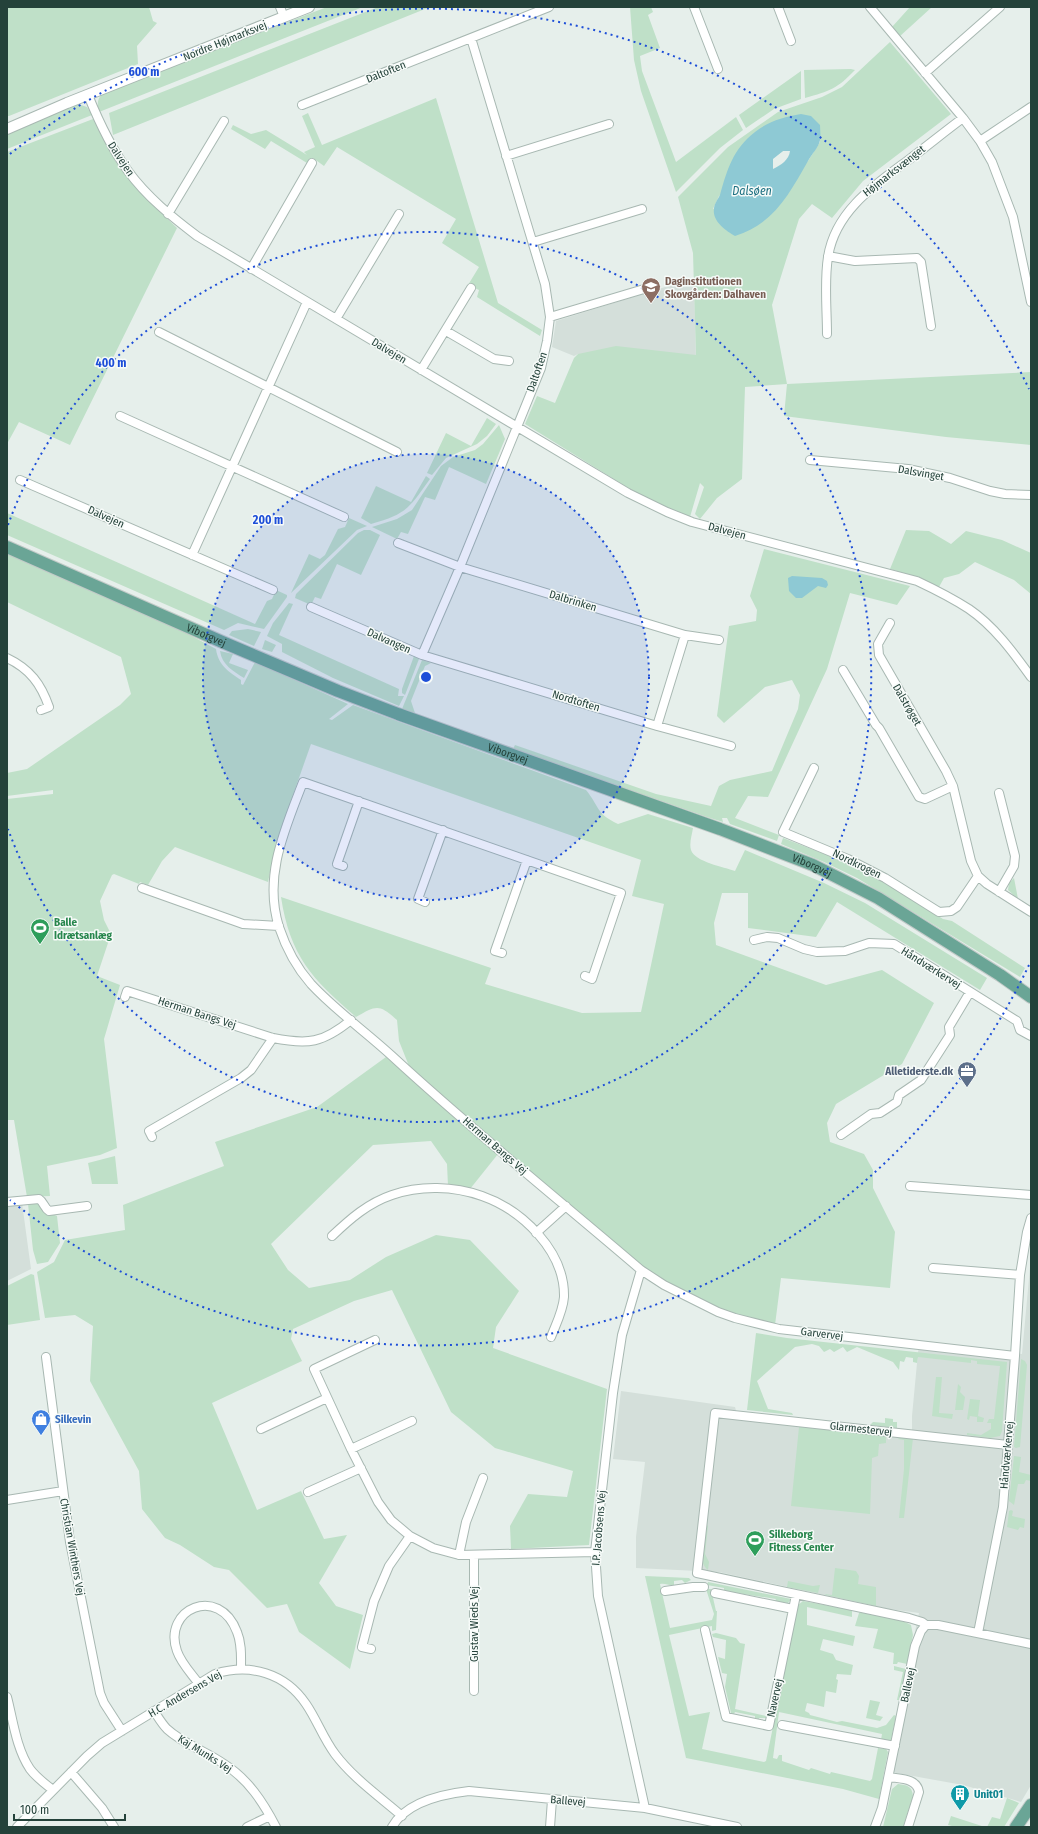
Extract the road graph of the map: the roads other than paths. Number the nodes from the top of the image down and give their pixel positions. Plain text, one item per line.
1 (280, 7) edge
2 (309, 7) edge
3 (550, 7) edge
4 (694, 7) edge
5 (778, 7) edge
6 (870, 7) edge
7 (1000, 7) edge
8 (284, 17) junction
9 (471, 38) junction
10 (791, 41) dead end
11 (718, 69) dead end
12 (925, 73) junction
13 (88, 95) junction
14 (302, 105) dead end
15 (1031, 107) edge
16 (963, 118) junction
17 (224, 121) dead end
18 (609, 124) dead end
19 (7, 129) edge
20 (980, 142) junction
21 (506, 156) junction
22 (312, 163) dead end
23 (642, 209) dead end
24 (168, 214) junction
25 (400, 214) dead end
26 (533, 242) junction
27 (828, 256) junction
28 (251, 269) junction
29 (654, 286) dead end
30 (471, 288) dead end
31 (306, 302) junction
32 (1031, 302) edge
33 (550, 317) junction
34 (336, 319) junction
35 (931, 326) dead end
36 (446, 331) junction
37 (159, 332) dead end
38 (827, 334) dead end
39 (509, 361) dead end
40 (421, 370) junction
41 (268, 387) junction
42 (120, 416) dead end
43 (516, 426) junction
44 (397, 452) dead end
45 (810, 460) dead end
46 (232, 466) junction
47 (20, 480) dead end
48 (1031, 494) edge
49 (344, 516) dead end
50 (398, 543) dead end
51 (7, 547) edge
52 (192, 555) junction
53 (460, 566) junction
54 (273, 590) dead end
55 (311, 607) dead end
56 (890, 623) dead end
57 (685, 634) junction
58 (719, 640) dead end
59 (422, 655) junction
60 (7, 658) edge
61 (843, 670) dead end
62 (1031, 677) edge
63 (41, 710) dead end
64 (657, 726) junction
65 (731, 746) dead end
66 (814, 768) dead end
67 (952, 786) junction
68 (999, 792) dead end
69 (359, 801) junction
70 (442, 830) junction
71 (527, 860) junction
72 (343, 866) dead end
73 (978, 876) junction
74 (142, 888) dead end
75 (999, 892) junction
76 (425, 902) dead end
77 (1031, 912) edge
78 (279, 926) junction
79 (754, 940) dead end
80 (502, 953) dead end
81 (1000, 975) junction
82 (585, 976) dead end
83 (1031, 990) edge
84 (970, 992) junction
85 (125, 997) dead end
86 (1031, 997) edge
87 (351, 1020) junction
88 (1031, 1036) edge
89 (273, 1038) junction
90 (841, 1135) dead end
91 (152, 1137) dead end
92 (910, 1186) dead end
93 (1031, 1195) edge
94 (7, 1202) edge
95 (87, 1206) dead end
96 (566, 1206) junction
97 (1031, 1218) edge
98 (536, 1233) junction
99 (332, 1236) dead end
100 (933, 1268) dead end
101 (641, 1270) junction
102 (1020, 1274) junction
103 (552, 1338) dead end
104 (375, 1340) dead end
105 (1015, 1356) junction
106 (46, 1357) dead end
107 (327, 1398) junction
108 (412, 1420) dead end
109 (262, 1429) dead end
110 (1008, 1445) junction
111 (351, 1449) junction
112 (361, 1468) junction
113 (483, 1478) dead end
114 (63, 1491) junction
115 (308, 1492) dead end
116 (7, 1500) edge
117 (410, 1536) junction
118 (595, 1552) junction
119 (460, 1555) junction
120 (474, 1556) junction
121 (697, 1573) junction
122 (693, 1586) junction
123 (704, 1587) dead end
124 (665, 1591) dead end
125 (715, 1593) dead end
126 (796, 1595) junction
127 (793, 1610) junction
128 (926, 1625) junction
129 (705, 1630) dead end
130 (978, 1633) junction
131 (1031, 1644) edge
132 (371, 1649) dead end
133 (242, 1669) junction
134 (199, 1684) junction
135 (474, 1691) dead end
136 (7, 1697) edge
137 (154, 1711) junction
138 (782, 1725) dead end
139 (122, 1731) junction
140 (894, 1746) junction
141 (71, 1772) junction
142 (888, 1777) junction
143 (53, 1790) junction
144 (552, 1800) junction
145 (1031, 1805) edge
146 (645, 1808) junction
147 (270, 1816) junction
148 (402, 1816) junction
149 (17, 1827) edge
150 (114, 1827) edge
151 (247, 1827) edge
152 (276, 1827) edge
153 (392, 1827) edge
154 (550, 1827) edge
155 (737, 1827) edge
156 (875, 1827) edge
157 (908, 1827) edge
158 (1016, 1827) edge

1 - 8 street
2 - 8 street, Nordre Højmarksvej
3 - 9 street, Daltoften
4 - 11 street
5 - 10 street
6 - 12 street
7 - 12 street
8 - 13 street, Nordre Højmarksvej
9 - 14 street, Daltoften
9 - 21 street, Daltoften
12 - 16 street
13 - 19 street, Nordre Højmarksvej
13 - 24 street, Dalvejen
15 - 20 street
16 - 20 street
16 - 27 street, Højmarksvænget
17 - 24 street
18 - 21 street
20 - 32 street
21 - 26 street, Daltoften
22 - 28 street
23 - 26 street
24 - 28 street, Dalvejen
25 - 34 street
26 - 33 street, Daltoften
27 - 35 street
27 - 38 street, Højmarksvænget
28 - 31 street, Dalvejen
29 - 33 street
30 - 36 street
31 - 34 street, Dalvejen
31 - 41 street
33 - 43 street, Daltoften
34 - 40 street, Dalvejen
36 - 39 street
36 - 40 street
37 - 41 street
40 - 43 street, Dalvejen
41 - 44 street
41 - 46 street
42 - 46 street
43 - 53 street, Dalvangen
43 - 62 street, Dalvejen
45 - 48 street, Dalsvinget
46 - 49 street
46 - 52 street
47 - 52 street, Dalvejen
50 - 53 street
51 - 81 main road, Viborgvej
52 - 54 street, Dalvejen
53 - 57 street, Dalbrinken
53 - 59 street, Dalvangen
55 - 59 street, Dalvangen
56 - 67 street, Dalstrøget
57 - 58 street, Dalbrinken
57 - 64 street
59 - 64 street, Nordtoften
60 - 63 street
61 - 67 street
64 - 65 street, Nordtoften
66 - 73 street, Nordkrogen
67 - 73 street, Dalstrøget
68 - 75 street
69 - 70 street, Herman Bangs Vej
69 - 72 street
69 - 78 street, Herman Bangs Vej
70 - 71 street, Herman Bangs Vej
70 - 76 street
71 - 80 street
71 - 82 street, Herman Bangs Vej
73 - 75 street
74 - 78 street
75 - 77 street
78 - 87 street, Herman Bangs Vej
79 - 84 street, Håndværkervej
81 - 83 main road, Viborgvej
81 - 86 main road, Viborgvej
84 - 88 street, Håndværkervej
84 - 90 street, Håndværkervej
85 - 89 street, Herman Bangs Vej
87 - 89 street, Herman Bangs Vej
87 - 96 street, Herman Bangs Vej
89 - 91 street
92 - 93 street
94 - 95 street
96 - 98 street
96 - 101 street, Herman Bangs Vej
97 - 102 street, Håndværkervej
98 - 99 street
98 - 103 street
100 - 102 street
101 - 105 street, Garvervej
101 - 118 street, I.P. Jacobsens Vej
102 - 105 street, Håndværkervej
104 - 107 street
105 - 110 street, Håndværkervej
106 - 114 street, Christian Winthers Vej
107 - 109 street
107 - 111 street
108 - 111 street
110 - 121 street, Glarmestervej
110 - 130 street, Håndværkervej
111 - 112 street
112 - 115 street
112 - 117 street
113 - 119 street
114 - 116 street
114 - 139 street, Christian Winthers Vej
117 - 119 street
117 - 132 street
118 - 120 street
118 - 146 street, I.P. Jacobsens Vej
119 - 120 street
120 - 135 street, Gustav Wieds Vej
121 - 122 street
121 - 126 street
122 - 123 street
122 - 124 street
125 - 127 street
126 - 127 street, Navervej
126 - 128 street
127 - 129 street, Navervej
128 - 130 street
128 - 140 street, Ballevej
130 - 131 street
133 - 134 street, H.C. Andersens Vej
133 - 134 street
133 - 148 street, H.C. Andersens Vej
134 - 137 street, H.C. Andersens Vej
136 - 143 street
137 - 139 street, H.C. Andersens Vej
137 - 147 street, Kaj Munks Vej
138 - 140 street
139 - 141 street, H.C. Andersens Vej
140 - 142 street, Ballevej
141 - 143 street, H.C. Andersens Vej
141 - 150 street
142 - 156 street, Ballevej
142 - 157 street
143 - 149 street, H.C. Andersens Vej
144 - 146 street, Ballevej
144 - 148 street, Ballevej
144 - 154 street
145 - 158 main road
146 - 155 street, Ballevej
147 - 151 street
147 - 152 street, Kaj Munks Vej
148 - 153 street, Ballevej

